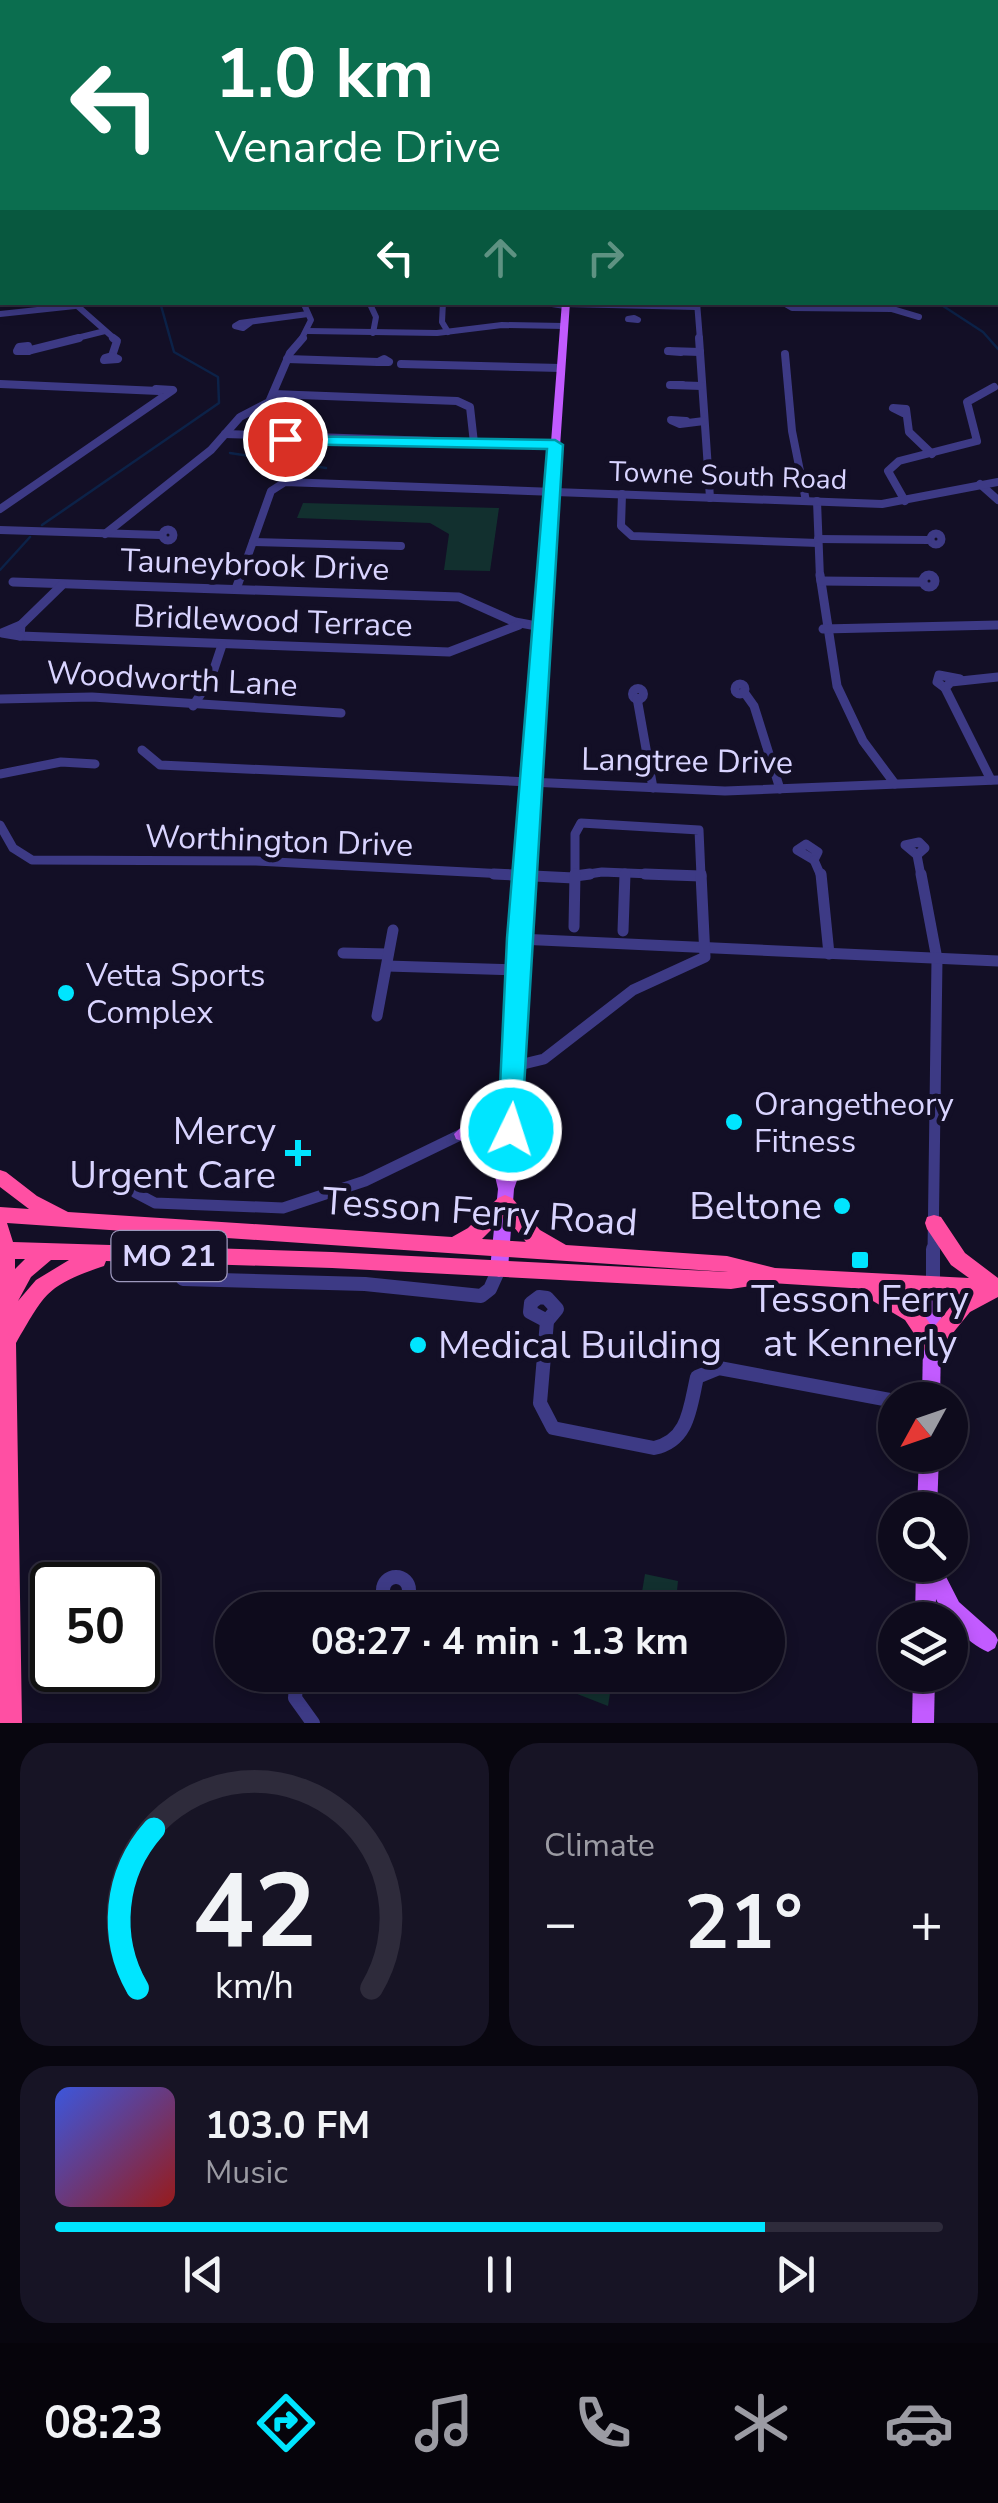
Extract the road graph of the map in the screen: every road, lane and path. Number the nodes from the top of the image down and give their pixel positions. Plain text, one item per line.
1 (68, 305) edge
2 (76, 305) edge
3 (304, 305) edge
4 (371, 305) edge
5 (443, 305) edge
6 (566, 305) edge
7 (600, 305) edge
8 (696, 305) edge
9 (785, 305) edge
10 (633, 306) junction
11 (891, 306) edge
12 (775, 310) dead end
13 (0, 314) edge
14 (308, 314) junction
15 (919, 317) dead end
16 (633, 318) dead end
17 (250, 322) dead end
18 (564, 326) junction
19 (105, 331) junction
20 (308, 331) junction
21 (448, 332) junction
22 (373, 333) junction
23 (31, 350) dead end
24 (682, 352) dead end
25 (700, 352) junction
26 (785, 354) dead end
27 (112, 356) dead end
28 (287, 360) junction
29 (378, 362) dead end
30 (401, 364) dead end
31 (561, 368) junction
32 (1, 385) edge
33 (682, 385) dead end
34 (702, 386) junction
35 (996, 386) edge
36 (273, 394) junction
37 (903, 412) dead end
38 (686, 421) dead end
39 (704, 421) junction
40 (225, 434) junction
41 (474, 443) junction
42 (555, 445) junction
43 (932, 454) junction
44 (998, 482) edge
45 (980, 484) junction
46 (552, 491) junction
47 (622, 494) junction
48 (710, 498) junction
49 (998, 500) edge
50 (812, 501) junction
51 (905, 501) junction
52 (0, 509) edge
53 (0, 530) edge
54 (105, 534) junction
55 (160, 535) dead end
56 (928, 540) dead end
57 (818, 541) junction
58 (253, 542) junction
59 (402, 546) dead end
60 (821, 581) junction
61 (13, 582) dead end
62 (920, 582) dead end
63 (62, 585) junction
64 (236, 589) junction
65 (490, 612) junction
66 (519, 625) junction
67 (998, 625) edge
68 (542, 627) junction
69 (823, 630) junction
70 (493, 634) junction
71 (222, 645) junction
72 (998, 676) edge
73 (744, 692) dead end
74 (637, 698) dead end
75 (0, 700) edge
76 (193, 706) junction
77 (341, 714) dead end
78 (142, 750) dead end
79 (95, 764) dead end
80 (0, 774) edge
81 (994, 780) edge
82 (530, 782) junction
83 (895, 784) junction
84 (653, 788) junction
85 (780, 789) junction
86 (0, 825) edge
87 (917, 855) dead end
88 (814, 860) dead end
89 (625, 873) junction
90 (524, 875) junction
91 (701, 876) junction
92 (575, 877) junction
93 (574, 927) dead end
94 (393, 930) dead end
95 (622, 932) dead end
96 (519, 938) junction
97 (707, 948) junction
98 (343, 952) dead end
99 (828, 954) junction
100 (937, 959) junction
101 (388, 960) junction
102 (998, 962) edge
103 (518, 970) junction
104 (377, 1016) dead end
105 (515, 1066) junction
106 (515, 1085) junction
107 (511, 1130) junction
108 (462, 1134) junction
109 (0, 1176) edge
110 (136, 1193) dead end
111 (506, 1196) junction
112 (0, 1216) edge
113 (72, 1220) junction
114 (934, 1223) junction
115 (0, 1228) edge
116 (454, 1246) junction
117 (3, 1250) edge
118 (46, 1252) junction
119 (570, 1254) junction
120 (123, 1255) junction
121 (501, 1260) junction
122 (774, 1276) junction
123 (184, 1279) dead end
124 (854, 1281) junction
125 (934, 1286) junction
126 (998, 1288) edge
127 (5, 1306) junction
128 (547, 1321) dead end
129 (6, 1344) junction
130 (932, 1344) junction
131 (931, 1382) edge
132 (878, 1398) edge
133 (937, 1582) edge
134 (988, 1642) dead end
135 (296, 1692) edge
136 (924, 1692) edge
137 (10, 1723) edge
138 (312, 1723) edge
139 (923, 1723) edge

1 - 13 street
2 - 19 street
3 - 14 street
4 - 22 street
5 - 21 street
6 - 18 main road
7 - 10 street
8 - 10 street
8 - 25 street
9 - 11 street
9 - 12 street
10 - 16 street
11 - 15 street
14 - 17 street
14 - 20 street
18 - 21 street
18 - 31 main road
19 - 23 street
19 - 27 street
20 - 22 street
20 - 28 street
21 - 22 street
24 - 25 street
25 - 34 street
26 - 50 street
28 - 29 street
28 - 36 street
30 - 31 street
31 - 42 main road
32 - 52 street
33 - 34 street
34 - 39 street
35 - 43 street
36 - 40 street
36 - 41 street
37 - 43 street
38 - 39 street
39 - 48 street
40 - 41 street
40 - 54 street
41 - 42 street
42 - 46 main road
43 - 51 street
44 - 45 street, Towne South Road
45 - 49 street
45 - 51 street, Towne South Road
46 - 47 street, Towne South Road
46 - 58 street, Towne South Road
46 - 68 main road
47 - 48 street, Towne South Road
47 - 57 street
48 - 50 street, Towne South Road
50 - 51 street, Towne South Road
50 - 57 street
53 - 54 street
54 - 55 street
56 - 57 street
57 - 60 street
58 - 59 street
58 - 64 street
60 - 62 street
60 - 69 street
61 - 63 street, Tauneybrook Drive
63 - 64 street, Tauneybrook Drive
63 - 71 street, Bridlewood Terrace
64 - 65 street, Tauneybrook Drive
65 - 66 street, Tauneybrook Drive
65 - 70 street
66 - 68 street, Tauneybrook Drive
66 - 70 street, Bridlewood Terrace
67 - 69 street
68 - 82 main road
69 - 83 street
70 - 71 street, Bridlewood Terrace
71 - 76 street
72 - 81 street
73 - 85 street
74 - 84 street
75 - 76 street, Woodworth Lane
76 - 77 street, Woodworth Lane
78 - 82 street, Langtree Drive
79 - 80 street
81 - 83 street, Langtree Drive
82 - 84 street, Langtree Drive
82 - 90 main road
83 - 85 street, Langtree Drive
84 - 85 street, Langtree Drive
86 - 90 street, Worthington Drive
87 - 100 street
88 - 99 street
89 - 91 street, Worthington Drive
89 - 92 street, Worthington Drive
89 - 95 street
90 - 92 street, Worthington Drive
90 - 96 main road
91 - 92 street
91 - 97 street
92 - 93 street
94 - 101 street
96 - 97 street
96 - 103 main road
97 - 99 street
97 - 105 street
98 - 101 street
99 - 100 street
100 - 102 street
100 - 114 street
101 - 103 street
101 - 104 street
103 - 105 main road
105 - 106 main road
106 - 107 main road
106 - 108 main road
107 - 108 street
107 - 111 main road
108 - 110 street
109 - 112 highway
109 - 113 highway
111 - 116 highway
111 - 119 highway
111 - 121 main road
112 - 113 highway, Tesson Ferry Road / MO 21
113 - 116 highway, Tesson Ferry Road / MO 21
114 - 125 street
114 - 126 highway
115 - 117 highway
116 - 121 highway, Tesson Ferry Road / MO 21
117 - 118 highway, Tesson Ferry Road / MO 21
117 - 127 highway
118 - 120 highway, Tesson Ferry Road / MO 21
118 - 127 highway
119 - 121 highway, Tesson Ferry Road / MO 21
119 - 122 highway, Tesson Ferry Road / MO 21
120 - 121 highway, Tesson Ferry Road / MO 21
120 - 129 highway
121 - 122 highway, Tesson Ferry Road / MO 21
121 - 123 street
122 - 124 highway, Tesson Ferry Road / MO 21
124 - 125 highway, Tesson Ferry Road / MO 21
124 - 130 highway
125 - 126 highway, Tesson Ferry Road / MO 21
125 - 130 main road
126 - 130 highway
127 - 129 highway
128 - 132 street
129 - 137 highway
130 - 131 main road
133 - 134 main road
135 - 138 street
136 - 139 main road

